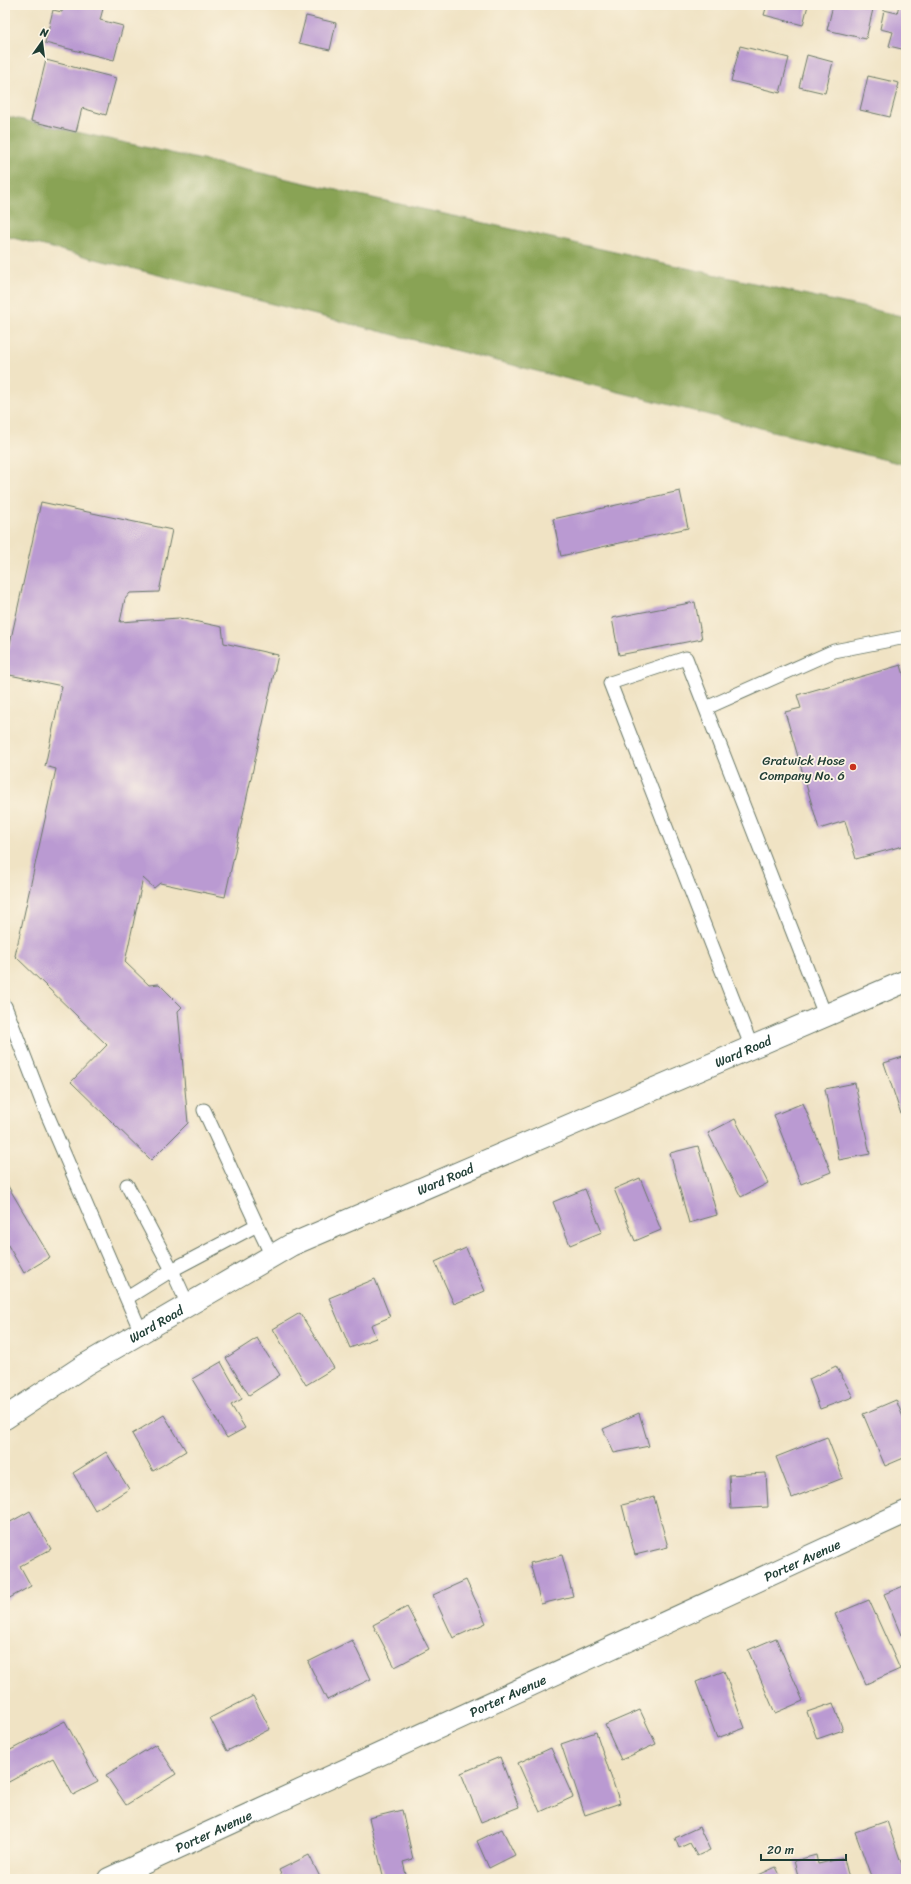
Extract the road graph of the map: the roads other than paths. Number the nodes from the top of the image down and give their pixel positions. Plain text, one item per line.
1 (906, 637) edge
2 (706, 708) junction
3 (906, 980) edge
4 (5, 1006) edge
5 (825, 1015) junction
6 (752, 1048) junction
7 (204, 1110) dead end
8 (127, 1185) dead end
9 (257, 1225) junction
10 (272, 1256) junction
11 (172, 1270) junction
12 (126, 1298) junction
13 (188, 1305) junction
14 (141, 1332) junction
15 (5, 1418) edge
16 (906, 1512) edge
17 (109, 1879) edge

1 - 2 lane
2 - 5 lane
2 - 6 lane
3 - 5 main road, Ward Road
4 - 12 lane
5 - 6 main road, Ward Road
6 - 10 main road, Ward Road
7 - 9 lane
8 - 11 lane
9 - 10 lane
9 - 11 lane
10 - 13 main road, Ward Road
11 - 12 lane
11 - 13 lane
12 - 14 lane
13 - 14 main road, Ward Road
14 - 15 main road, Ward Road
16 - 17 main road, Porter Avenue

